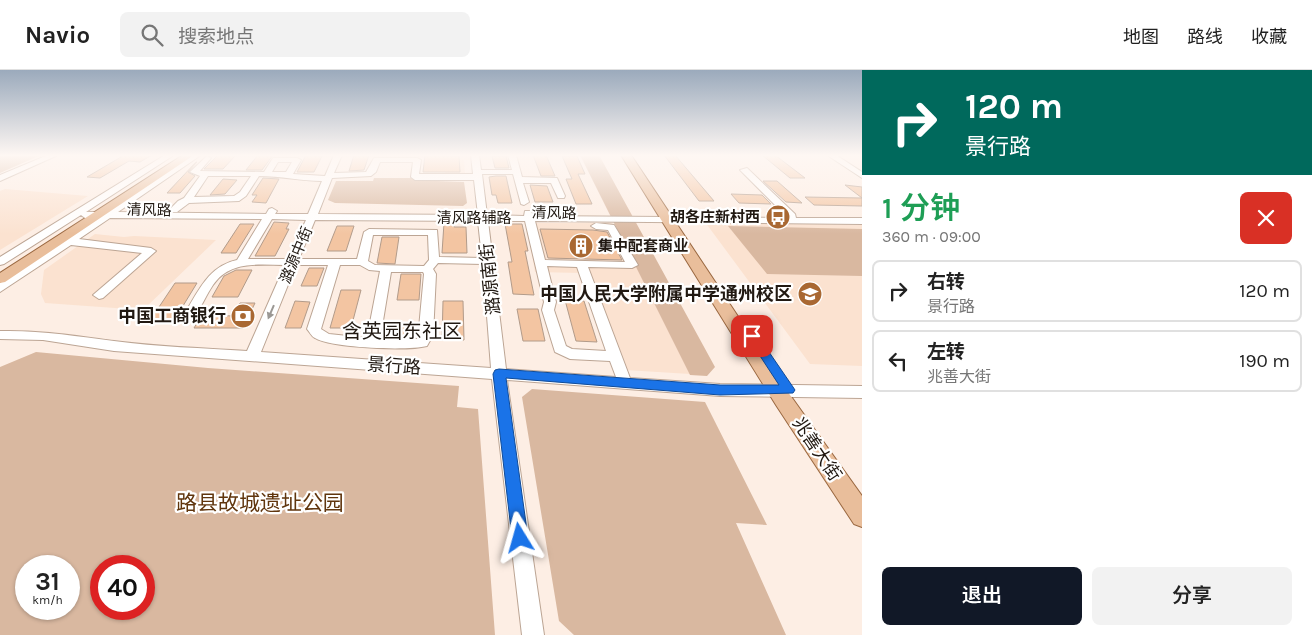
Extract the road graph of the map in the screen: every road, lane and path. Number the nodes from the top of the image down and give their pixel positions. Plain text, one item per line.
1 (132, 181) edge
2 (143, 181) edge
3 (148, 181) edge
4 (153, 181) edge
5 (200, 181) edge
6 (255, 181) edge
7 (328, 181) edge
8 (478, 181) edge
9 (519, 181) edge
10 (555, 181) edge
11 (644, 181) edge
12 (647, 181) edge
13 (756, 181) edge
14 (561, 196) dead end
15 (188, 200) junction
16 (174, 210) junction
17 (101, 212) junction
18 (270, 214) junction
19 (313, 214) junction
20 (483, 215) junction
21 (528, 215) junction
22 (792, 216) junction
23 (862, 216) edge
24 (670, 218) junction
25 (862, 222) edge
26 (68, 242) junction
27 (36, 247) junction
28 (488, 261) junction
29 (0, 262) edge
30 (335, 262) junction
31 (362, 262) junction
32 (244, 264) junction
33 (292, 264) junction
34 (431, 264) junction
35 (540, 264) junction
36 (582, 264) junction
37 (386, 268) junction
38 (0, 270) edge
39 (0, 279) edge
40 (0, 288) edge
41 (99, 295) dead end
42 (191, 313) dead end
43 (0, 335) edge
44 (372, 342) junction
45 (252, 356) junction
46 (615, 356) junction
47 (499, 374) junction
48 (625, 383) junction
49 (783, 390) junction
50 (862, 392) edge
51 (862, 497) edge
52 (862, 516) edge
53 (533, 635) edge

1 - 27 street
2 - 17 main road
3 - 17 main road
4 - 17 street
5 - 15 street
6 - 15 street
7 - 19 street, 潞源中街
8 - 20 street, 潞源南街
9 - 21 street
10 - 14 street
11 - 24 main road, 兆善大街
12 - 24 main road, 兆善大街
13 - 22 street
15 - 16 street
16 - 17 street, 清风路
16 - 18 street, 清风路
17 - 18 street, 清风路辅路
17 - 26 street
17 - 27 main road
18 - 19 street, 清风路辅路
18 - 32 street
19 - 20 street, 清风路辅路
19 - 33 street, 潞源中街
20 - 21 street, 清风路辅路
20 - 28 street, 潞源南街
21 - 24 street, 清风路辅路
21 - 35 street
21 - 36 street
22 - 23 street
22 - 24 street
24 - 25 street, 清风路辅路
24 - 49 main road, 兆善大街
26 - 40 street
26 - 41 street
27 - 29 street
27 - 38 main road
27 - 39 main road
28 - 34 street
28 - 47 street, 潞源南街
30 - 31 street
30 - 33 street
30 - 44 street
31 - 34 street
31 - 37 street
32 - 33 street
32 - 42 street
33 -> 45 street, 潞源中街
34 - 37 street
34 - 44 street
35 - 36 street
35 - 46 street
36 - 46 street
37 - 44 street
43 - 45 street, 景行路
45 - 47 street, 景行路
46 - 48 street
47 - 48 street, 景行路
47 - 53 street, 潞源南街
48 - 49 street, 景行路
49 - 50 street, 景行路
49 - 51 main road, 兆善大街
49 - 52 main road, 兆善大街

